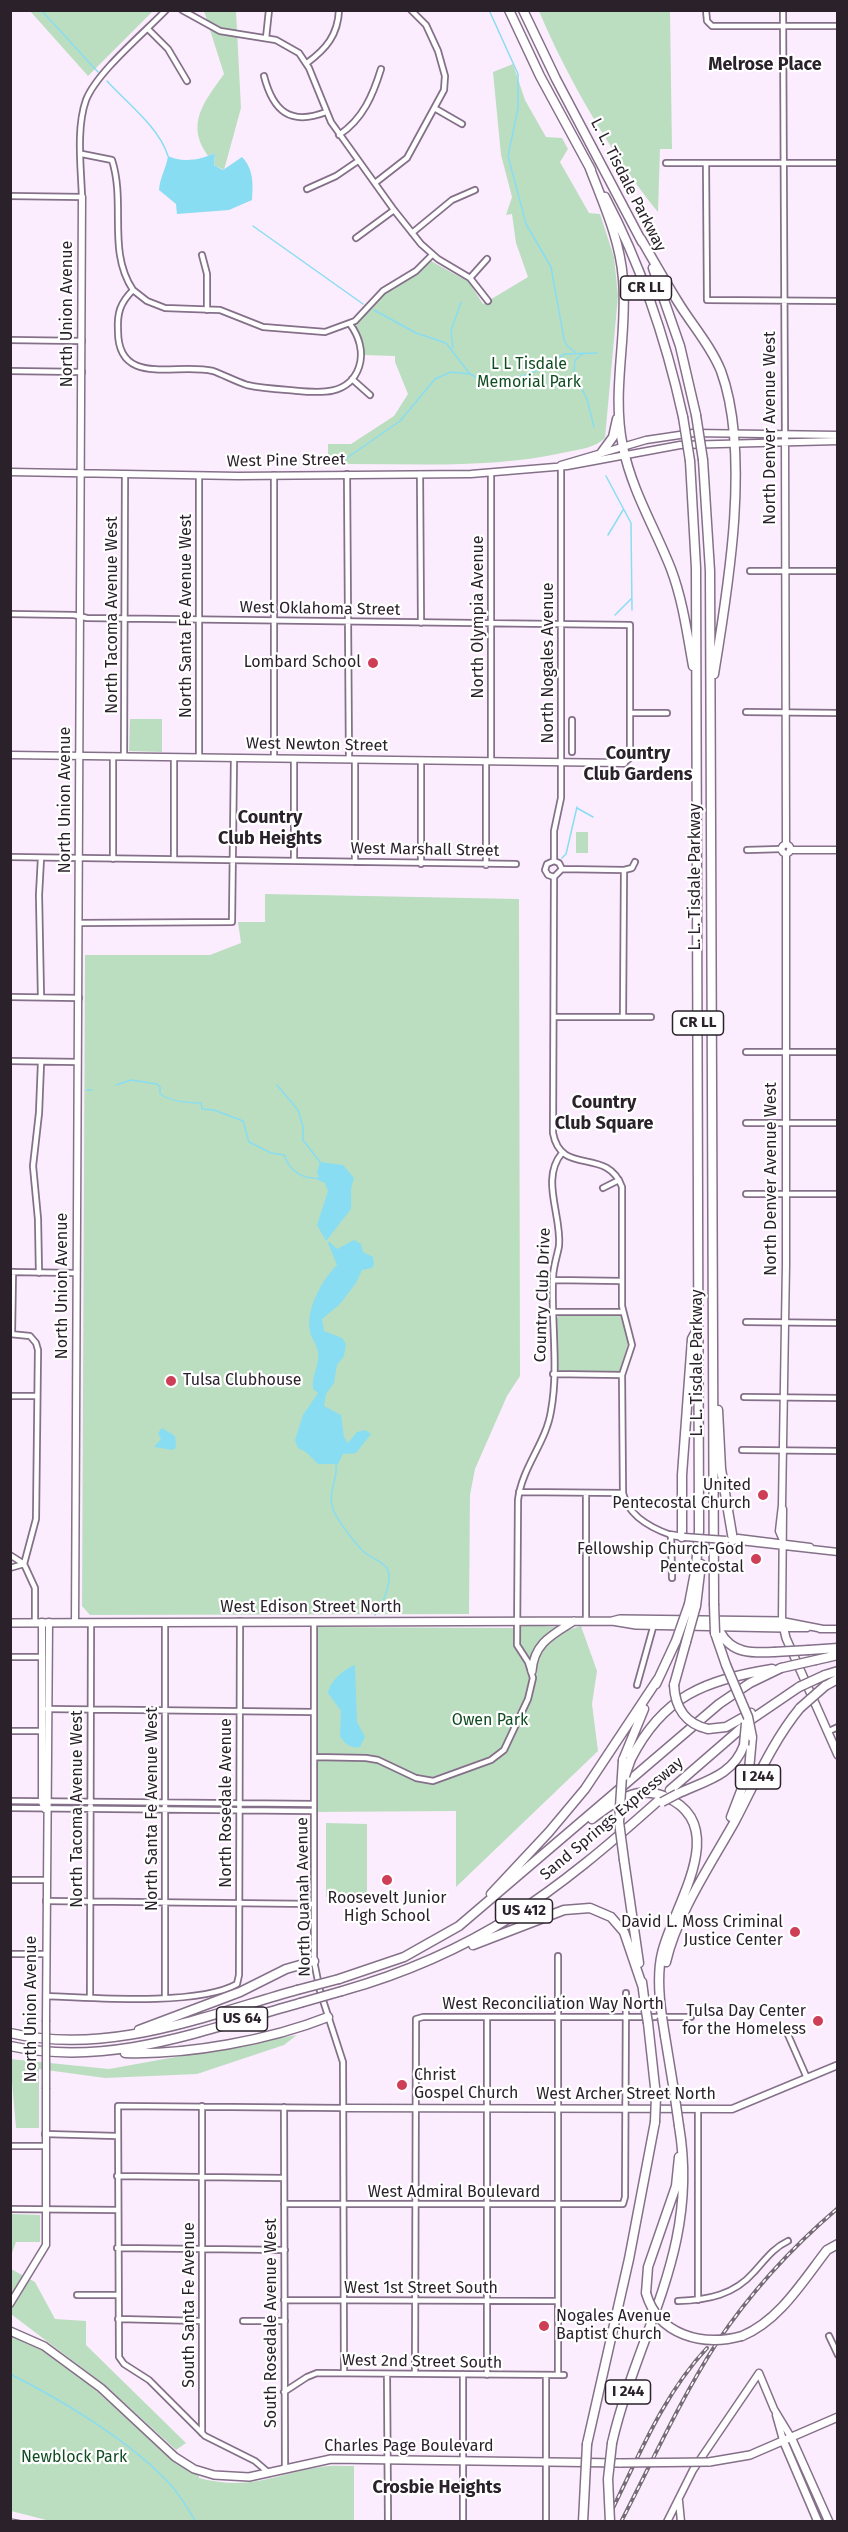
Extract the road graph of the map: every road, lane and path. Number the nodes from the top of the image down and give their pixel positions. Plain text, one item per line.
1 (166, 10) edge
2 (182, 10) edge
3 (269, 10) edge
4 (339, 10) edge
5 (411, 10) edge
6 (509, 10) edge
7 (523, 10) edge
8 (706, 10) edge
9 (783, 10) edge
10 (783, 26) junction
11 (837, 27) edge
12 (148, 29) junction
13 (266, 38) junction
14 (307, 63) junction
15 (381, 69) dead end
16 (264, 76) dead end
17 (188, 81) dead end
18 (436, 109) junction
19 (326, 112) junction
20 (462, 124) dead end
21 (339, 135) junction
22 (82, 153) junction
23 (358, 161) junction
24 (666, 163) dead end
25 (784, 163) junction
26 (837, 163) edge
27 (706, 164) junction
28 (589, 166) junction
29 (375, 183) junction
30 (307, 189) dead end
31 (475, 190) dead end
32 (10, 196) edge
33 (82, 197) junction
34 (394, 210) junction
35 (412, 233) junction
36 (356, 238) dead end
37 (641, 239) junction
38 (202, 255) dead end
39 (432, 255) junction
40 (487, 259) dead end
41 (470, 278) junction
42 (133, 290) junction
43 (488, 301) dead end
44 (784, 301) junction
45 (837, 301) edge
46 (207, 310) junction
47 (350, 324) junction
48 (10, 340) edge
49 (82, 341) junction
50 (10, 371) edge
51 (82, 372) junction
52 (352, 379) junction
53 (370, 395) dead end
54 (619, 409) junction
55 (837, 435) edge
56 (734, 438) junction
57 (785, 438) junction
58 (837, 441) edge
59 (624, 450) junction
60 (602, 452) junction
61 (561, 465) junction
62 (10, 472) edge
63 (81, 473) junction
64 (347, 473) junction
65 (491, 473) junction
66 (124, 474) junction
67 (420, 474) junction
68 (199, 475) junction
69 (274, 475) junction
70 (750, 571) dead end
71 (785, 571) junction
72 (837, 571) edge
73 (10, 614) edge
74 (81, 617) junction
75 (124, 618) junction
76 (200, 619) junction
77 (274, 621) junction
78 (348, 622) junction
79 (421, 623) junction
80 (490, 624) junction
81 (562, 624) junction
82 (698, 692) junction
83 (711, 698) junction
84 (630, 712) junction
85 (667, 712) dead end
86 (746, 712) dead end
87 (786, 713) junction
88 (837, 713) edge
89 (572, 720) dead end
90 (572, 752) dead end
91 (10, 755) edge
92 (80, 756) junction
93 (113, 756) junction
94 (124, 756) junction
95 (174, 757) junction
96 (199, 757) junction
97 (234, 758) junction
98 (274, 758) junction
99 (294, 759) junction
100 (352, 759) junction
101 (422, 760) junction
102 (488, 761) junction
103 (561, 762) junction
104 (624, 763) joint
105 (786, 849) junction
106 (747, 850) dead end
107 (837, 850) edge
108 (10, 857) edge
109 (42, 858) junction
110 (80, 858) junction
111 (113, 859) junction
112 (174, 859) junction
113 (233, 860) junction
114 (294, 861) junction
115 (554, 861) junction
116 (355, 862) junction
117 (635, 862) dead end
118 (421, 864) junction
119 (516, 864) dead end
120 (486, 865) junction
121 (562, 869) junction
122 (624, 870) junction
123 (554, 878) junction
124 (79, 923) junction
125 (10, 998) edge
126 (41, 998) junction
127 (79, 998) junction
128 (554, 1017) junction
129 (623, 1017) junction
130 (651, 1017) dead end
131 (746, 1052) dead end
132 (786, 1052) junction
133 (837, 1052) edge
134 (10, 1061) edge
135 (78, 1062) junction
136 (40, 1063) junction
137 (746, 1123) dead end
138 (786, 1123) junction
139 (837, 1123) edge
140 (562, 1153) junction
141 (617, 1177) junction
142 (603, 1188) dead end
143 (746, 1194) dead end
144 (786, 1194) junction
145 (837, 1194) edge
146 (12, 1272) edge
147 (39, 1273) junction
148 (77, 1273) junction
149 (553, 1280) junction
150 (622, 1281) junction
151 (553, 1312) junction
152 (623, 1312) junction
153 (746, 1322) dead end
154 (785, 1322) junction
155 (837, 1323) edge
156 (699, 1325) junction
157 (11, 1334) edge
158 (712, 1353) junction
159 (553, 1374) junction
160 (622, 1375) junction
161 (10, 1396) edge
162 (37, 1396) junction
163 (744, 1397) dead end
164 (784, 1397) junction
165 (837, 1398) edge
166 (742, 1450) dead end
167 (783, 1450) junction
168 (837, 1451) edge
169 (519, 1492) junction
170 (586, 1493) junction
171 (623, 1493) junction
172 (671, 1535) junction
173 (683, 1537) junction
174 (729, 1540) junction
175 (782, 1542) junction
176 (837, 1552) edge
177 (10, 1555) edge
178 (24, 1564) junction
179 (10, 1568) edge
180 (672, 1578) dead end
181 (714, 1604) junction
182 (692, 1605) junction
183 (517, 1620) junction
184 (575, 1620) junction
185 (586, 1620) junction
186 (240, 1621) junction
187 (314, 1621) junction
188 (42, 1622) junction
189 (75, 1622) junction
190 (91, 1622) junction
191 (165, 1622) junction
192 (654, 1622) junction
193 (10, 1623) edge
194 (782, 1625) junction
195 (837, 1629) edge
196 (837, 1648) edge
197 (837, 1655) edge
198 (46, 1657) junction
199 (10, 1658) edge
200 (781, 1668) junction
201 (532, 1671) junction
202 (837, 1671) edge
203 (658, 1679) junction
204 (837, 1679) edge
205 (637, 1685) dead end
206 (799, 1687) junction
207 (742, 1705) junction
208 (46, 1709) junction
209 (90, 1710) junction
210 (165, 1710) junction
211 (240, 1712) junction
212 (314, 1712) junction
213 (837, 1727) edge
214 (10, 1731) edge
215 (46, 1731) junction
216 (827, 1732) junction
217 (837, 1755) edge
218 (314, 1757) junction
219 (627, 1760) junction
220 (674, 1792) junction
221 (10, 1802) edge
222 (90, 1802) junction
223 (165, 1803) junction
224 (240, 1803) junction
225 (45, 1804) junction
226 (314, 1804) junction
227 (10, 1809) edge
228 (90, 1809) junction
229 (165, 1810) junction
230 (240, 1810) junction
231 (314, 1811) junction
232 (719, 1848) junction
233 (537, 1862) junction
234 (10, 1880) edge
235 (45, 1880) junction
236 (46, 1901) junction
237 (90, 1901) junction
238 (165, 1902) junction
239 (239, 1902) junction
240 (314, 1904) junction
241 (466, 1920) junction
242 (10, 1954) edge
243 (46, 1954) junction
244 (558, 1956) dead end
245 (314, 1961) junction
246 (430, 1961) junction
247 (642, 1985) junction
248 (626, 1993) dead end
249 (46, 1996) junction
250 (90, 1997) junction
251 (165, 1997) junction
252 (660, 1998) junction
253 (328, 2017) junction
254 (487, 2017) junction
255 (558, 2017) junction
256 (626, 2017) junction
257 (691, 2017) dead end
258 (785, 2028) dead end
259 (10, 2033) edge
260 (125, 2037) junction
261 (10, 2046) edge
262 (101, 2052) junction
263 (837, 2065) edge
264 (807, 2078) junction
265 (202, 2106) junction
266 (284, 2107) junction
267 (343, 2108) junction
268 (415, 2108) junction
269 (487, 2108) junction
270 (558, 2109) junction
271 (626, 2109) junction
272 (698, 2109) junction
273 (679, 2131) junction
274 (45, 2134) junction
275 (117, 2136) junction
276 (10, 2146) edge
277 (45, 2146) junction
278 (117, 2176) junction
279 (201, 2177) junction
280 (284, 2178) junction
281 (284, 2204) junction
282 (343, 2205) junction
283 (415, 2205) junction
284 (487, 2205) junction
285 (558, 2205) junction
286 (10, 2209) edge
287 (45, 2209) junction
288 (118, 2210) junction
289 (788, 2241) dead end
290 (837, 2244) edge
291 (117, 2248) junction
292 (202, 2248) junction
293 (285, 2250) junction
294 (77, 2295) dead end
295 (118, 2295) junction
296 (284, 2300) junction
297 (415, 2300) junction
298 (487, 2300) junction
299 (698, 2300) junction
300 (343, 2301) junction
301 (558, 2301) junction
302 (678, 2301) dead end
303 (10, 2304) edge
304 (118, 2319) junction
305 (202, 2320) junction
306 (243, 2321) dead end
307 (285, 2321) junction
308 (10, 2331) edge
309 (829, 2336) dead end
310 (837, 2355) edge
311 (344, 2373) junction
312 (387, 2374) junction
313 (415, 2374) junction
314 (463, 2374) junction
315 (487, 2374) junction
316 (546, 2375) junction
317 (284, 2392) junction
318 (774, 2409) junction
319 (837, 2417) edge
320 (202, 2433) junction
321 (791, 2437) junction
322 (783, 2440) junction
323 (388, 2460) junction
324 (463, 2460) junction
325 (546, 2461) junction
326 (285, 2469) junction
327 (268, 2473) junction
328 (681, 2495) junction
329 (388, 2522) edge
330 (463, 2522) edge
331 (546, 2522) edge
332 (583, 2522) edge
333 (610, 2522) edge
334 (667, 2522) edge
335 (681, 2522) edge
336 (818, 2522) edge
337 (829, 2522) edge

1 - 12 street, North Union Avenue
2 - 13 street
3 - 13 street
4 - 14 street
5 - 18 street
6 - 28 highway, L. L. Tisdale Parkway / CR LL
7 - 37 highway, L. L. Tisdale Parkway / CR LL
8 - 10 street
9 - 10 street, North Denver Avenue West
10 - 11 street
10 - 25 street, North Denver Avenue West
12 - 17 street
12 - 22 street, North Union Avenue
13 - 14 street
14 - 19 street
15 - 21 street
16 - 19 street
18 - 20 street
18 - 29 street
19 - 21 street
21 - 23 street
22 - 33 street, North Union Avenue
22 - 42 street
23 - 29 street
23 - 30 street
24 - 27 street
25 - 26 street
25 - 27 street
25 - 44 street, North Denver Avenue West
27 - 44 street
28 - 54 highway
28 - 82 highway, L. L. Tisdale Parkway / CR LL, bridge
29 - 34 street
31 - 35 street
32 - 33 street
33 - 49 street, North Union Avenue
34 - 35 street
34 - 36 street
35 - 39 street
37 - 56 highway
37 - 83 highway, L. L. Tisdale Parkway / CR LL, bridge
38 - 46 street
39 - 41 street
39 - 47 street
40 - 41 street
41 - 43 street
42 - 46 street
42 - 52 street
44 - 45 street
44 - 57 street, North Denver Avenue West
46 - 47 street
47 - 52 street
48 - 49 street
49 - 51 street, North Union Avenue
50 - 51 street
51 - 63 street, North Union Avenue
52 - 53 street
54 - 59 highway
54 - 60 highway
55 - 57 street
56 - 57 street
56 - 59 street
56 - 83 highway
57 - 58 street
57 - 71 street, North Denver Avenue West
59 - 60 street, West Pine Street
59 - 61 street, West Pine Street
59 - 82 highway
60 - 61 street, West Pine Street
61 - 65 street, West Pine Street
61 - 81 street, North Nogales Avenue
62 - 63 street, West Pine Street
63 - 66 street, West Pine Street
63 - 74 street, North Union Avenue
64 - 67 street, West Pine Street
64 - 69 street, West Pine Street
64 - 78 street
65 - 67 street, West Pine Street
65 - 80 street, North Olympia Avenue
66 - 68 street, West Pine Street
66 - 75 street, North Tacoma Avenue West
67 - 79 street
68 - 69 street, West Pine Street
68 - 76 street, North Santa Fe Avenue West
69 - 77 street
70 - 71 street
71 - 72 street
71 - 87 street, North Denver Avenue West
73 - 74 street, West Oklahoma Street
74 - 75 street, West Oklahoma Street
74 - 92 street, North Union Avenue
75 - 76 street, West Oklahoma Street
75 - 94 street, North Tacoma Avenue West
76 - 77 street, West Oklahoma Street
76 - 96 street, North Santa Fe Avenue West
77 - 78 street, West Oklahoma Street
77 - 98 street
78 - 79 street, West Oklahoma Street
78 - 100 street
79 - 80 street, West Oklahoma Street
80 - 81 street, West Oklahoma Street
80 - 102 street, North Olympia Avenue
81 - 84 street, West Oklahoma Street
81 - 103 street, North Nogales Avenue
82 - 156 highway, L. L. Tisdale Parkway / CR LL
83 - 158 highway, L. L. Tisdale Parkway / CR LL
84 - 85 street
84 - 104 street
86 - 87 street
87 - 88 street
87 - 105 street, North Denver Avenue West
89 - 90 street
91 - 92 street, West Newton Street
92 - 93 street, West Newton Street
92 - 110 street, North Union Avenue
93 - 94 street, West Newton Street
93 - 111 street
94 - 95 street, West Newton Street
95 - 96 street, West Newton Street
95 - 112 street
96 - 97 street, West Newton Street
97 - 98 street, West Newton Street
97 - 113 street
98 - 99 street, West Newton Street
99 - 100 street, West Newton Street
99 - 114 street
100 - 101 street, West Newton Street
100 - 116 street
101 - 102 street, West Newton Street
101 - 118 street
102 - 103 street, West Newton Street
102 - 120 street, North Olympia Avenue
103 - 104 street, West Newton Street
103 - 115 street, North Nogales Avenue
105 - 106 street
105 - 107 street
105 - 132 street, North Denver Avenue West
108 - 109 street, West Marshall Street
109 - 110 street, West Marshall Street
109 - 126 street
110 - 111 street, West Marshall Street
110 - 124 street, North Union Avenue
111 - 112 street, West Marshall Street
112 - 113 street, West Marshall Street
113 - 114 street, West Marshall Street
113 - 124 street
114 - 116 street, West Marshall Street
115 - 121 street
115 - 123 street
116 - 118 street, West Marshall Street
117 - 122 street
118 - 120 street, West Marshall Street
119 - 120 street, West Marshall Street
121 - 122 street
121 - 123 street
122 - 129 street
123 - 128 street
124 - 127 street, North Union Avenue
125 - 126 street
126 - 127 street
127 - 135 street, North Union Avenue
128 - 129 street
128 - 140 street
129 - 130 street
131 - 132 street
132 - 133 street
132 - 138 street, North Denver Avenue West
134 - 136 street
135 - 136 street
135 - 148 street, North Union Avenue
136 - 147 street
137 - 138 street
138 - 139 street
138 - 144 street, North Denver Avenue West
140 - 141 street
140 - 149 street, Country Club Drive
141 - 142 street
141 - 150 street
143 - 144 street
144 - 145 street
144 - 154 street, North Denver Avenue West
146 - 147 street
146 - 157 street
147 - 148 street
148 - 189 street, North Union Avenue
149 - 150 street
149 - 151 street, Country Club Drive
150 - 152 street
151 - 152 street
151 - 159 street, Country Club Drive
152 - 160 street
153 - 154 street
154 - 155 street
154 - 164 street, North Denver Avenue West
156 - 173 highway
156 - 182 highway, L. L. Tisdale Parkway / CR LL
157 - 162 street
158 - 174 highway
158 - 181 highway, L. L. Tisdale Parkway / CR LL
159 - 160 street
159 - 169 street, Country Club Drive
160 - 171 street
161 - 162 street
162 - 178 street
163 - 164 street
164 - 165 street
164 - 167 street, North Denver Avenue West
166 - 167 street
167 - 168 street
167 - 175 street, North Denver Avenue West
169 - 170 street
169 - 183 street, Country Club Drive
170 - 171 street
170 - 185 street
171 - 172 street
172 - 173 street
172 - 180 street
173 - 174 street, bridge
174 - 175 street
175 - 176 street
175 - 194 street, North Denver Avenue West
177 - 178 street
178 - 179 street
178 - 188 street
181 - 196 highway, bridge
181 - 207 highway, L. L. Tisdale Parkway / CR LL, bridge
182 - 203 highway, bridge
182 - 206 highway, bridge
183 - 184 main road, West Edison Street North
183 - 187 main road, West Edison Street North
183 - 201 street, Country Club Drive
184 - 185 main road, West Edison Street North
184 - 201 main road
185 - 192 main road, West Edison Street North
186 - 187 main road, West Edison Street North
186 - 191 main road, West Edison Street North
186 - 211 street, North Rosedale Avenue
187 - 212 street, North Quanah Avenue
188 - 189 main road, West Edison Street North
188 - 193 main road, West Edison Street North
188 - 198 street, North Union Avenue
189 - 190 main road, West Edison Street North
190 - 191 main road, West Edison Street North
190 - 209 street, North Tacoma Avenue West
191 - 210 street, North Santa Fe Avenue West
192 - 194 main road, West Edison Street North
192 - 205 street
194 - 195 street, West Edison Street North
194 - 216 main road, North Denver Avenue West
197 - 200 highway, bridge
198 - 199 street
198 - 208 street, North Union Avenue
200 - 219 highway
200 - 233 highway, Sand Springs Expressway
201 - 218 street
202 - 206 highway, Sand Springs Expressway / US 412, bridge
203 - 219 highway
203 - 241 highway
204 - 232 highway, I 244, bridge
206 - 220 highway, Sand Springs Expressway / US 412
207 - 220 highway, bridge
207 - 232 highway, CR LL, bridge
208 - 209 street
208 - 215 street, North Union Avenue
209 - 210 street
209 - 222 street, North Tacoma Avenue West
210 - 211 street
210 - 223 street, North Santa Fe Avenue West
211 - 212 street
211 - 224 street, North Rosedale Avenue
212 - 218 street, North Quanah Avenue
213 - 216 street
214 - 215 street
215 - 225 street, North Union Avenue
216 - 217 main road, North Denver Avenue West
218 - 226 street, North Quanah Avenue
219 - 247 highway, I 244, bridge
220 - 246 highway, Sand Springs Expressway / US 412
221 - 225 street
222 - 223 street
222 - 225 street
222 - 228 street, North Tacoma Avenue West
223 - 224 street
223 - 229 street, North Santa Fe Avenue West
224 - 226 street
224 - 230 street, North Rosedale Avenue
225 - 227 street
225 - 228 street
225 - 235 street, North Union Avenue
226 - 231 street, North Quanah Avenue
228 - 229 street
228 - 237 street, North Tacoma Avenue West
229 - 230 street
229 - 238 street, North Santa Fe Avenue West
230 - 231 street
230 - 239 street, North Rosedale Avenue
231 - 240 street, North Quanah Avenue
232 - 252 highway, I 244
233 - 241 highway, Sand Springs Expressway / US 64
233 - 252 highway, US 64
234 - 235 street
235 - 236 street, North Union Avenue
236 - 237 street
236 - 243 street, North Union Avenue
237 - 238 street
237 - 250 street, North Tacoma Avenue West
238 - 239 street
238 - 251 street, North Santa Fe Avenue West
239 - 240 street
239 - 251 street, North Rosedale Avenue
240 - 245 street, North Quanah Avenue
241 - 260 highway, Sand Springs Expressway / US 64, bridge
242 - 243 street
243 - 249 street, North Union Avenue
244 - 255 street
245 - 253 street, North Quanah Avenue
245 - 260 highway
246 - 247 highway, US 64
246 - 262 highway, Sand Springs Expressway / US 64, bridge
247 - 332 highway, I 244, bridge
248 - 256 street
249 - 250 street
249 - 274 street, North Union Avenue, bridge
250 - 251 street
252 - 273 highway, I 244, bridge
253 - 262 highway
253 - 267 street, North Quanah Avenue
254 - 255 street, West Reconciliation Way North
254 - 268 street, West Reconciliation Way North
254 - 269 street
255 - 256 street, West Reconciliation Way North
255 - 270 street
256 - 257 street, West Reconciliation Way North
256 - 271 street
258 - 264 street
259 - 260 highway, Sand Springs Expressway / US 64
261 - 262 highway, Sand Springs Expressway / US 64
263 - 264 street, West Archer Street North
264 - 272 street, West Archer Street North
265 - 266 street, West Archer Street North
265 - 275 street, West Archer Street North
265 - 279 street, South Santa Fe Avenue
266 - 267 street, West Archer Street North
266 - 280 street
267 - 268 street, West Archer Street North
267 - 282 street, North Quanah Avenue
268 - 269 street, West Archer Street North
268 - 283 street
269 - 270 street, West Archer Street North
269 - 284 street
270 - 271 street, West Archer Street North
270 - 285 street
271 - 272 street, West Archer Street North
271 - 285 street, West Admiral Boulevard
272 - 299 street
273 - 290 highway, bridge
273 - 333 highway, I 244, bridge
274 - 275 street
274 - 277 street, North Union Avenue
275 - 278 street
276 - 277 street
277 - 287 street, North Union Avenue
278 - 279 street
278 - 288 street
279 - 280 street
279 - 292 street, South Santa Fe Avenue
280 - 281 street, South Rosedale Avenue West
281 - 282 street, West Admiral Boulevard
281 - 293 street, South Rosedale Avenue West
282 - 283 street, West Admiral Boulevard
282 - 300 street, North Quanah Avenue
283 - 284 street, West Admiral Boulevard
283 - 297 street
284 - 285 street, West Admiral Boulevard
284 - 298 street
285 - 301 street
286 - 287 street
287 - 288 street
287 - 303 street, North Union Avenue
288 - 291 street
289 - 299 street
291 - 292 street
291 - 295 street
292 - 293 street
292 - 305 street, South Santa Fe Avenue
293 - 296 street, South Rosedale Avenue West
294 - 295 street
295 - 304 street
296 - 300 street, West 1st Street South
296 - 307 street, South Rosedale Avenue West
297 - 298 street, West 1st Street South
297 - 300 street, West 1st Street South
297 - 313 street
298 - 301 street, West 1st Street South
298 - 315 street
299 - 302 street
300 - 311 street, North Quanah Avenue
301 - 316 street, West 2nd Street South
304 - 305 street
304 - 320 street
305 - 320 street, South Santa Fe Avenue
306 - 307 street
307 - 317 street, South Rosedale Avenue West
308 - 327 main road, Charles Page Boulevard
309 - 310 street
311 - 312 street, West 2nd Street South
311 - 317 street, West 2nd Street South
312 - 313 street, West 2nd Street South
312 - 323 street
313 - 314 street, West 2nd Street South
314 - 315 street, West 2nd Street South
314 - 324 street
315 - 316 street, West 2nd Street South
316 - 325 street
317 - 326 street, South Rosedale Avenue West
318 - 321 street
318 - 322 street
318 - 328 street
319 - 321 main road, Charles Page Boulevard
320 - 327 street
321 - 322 main road, Charles Page Boulevard
321 - 337 main road
322 - 325 main road, Charles Page Boulevard, bridge
322 - 336 main road
323 - 324 main road, Charles Page Boulevard
323 - 326 main road, Charles Page Boulevard
323 - 329 street
324 - 325 main road, Charles Page Boulevard
324 - 330 street
325 - 331 street
326 - 327 main road, Charles Page Boulevard
328 - 334 street
328 - 335 street

